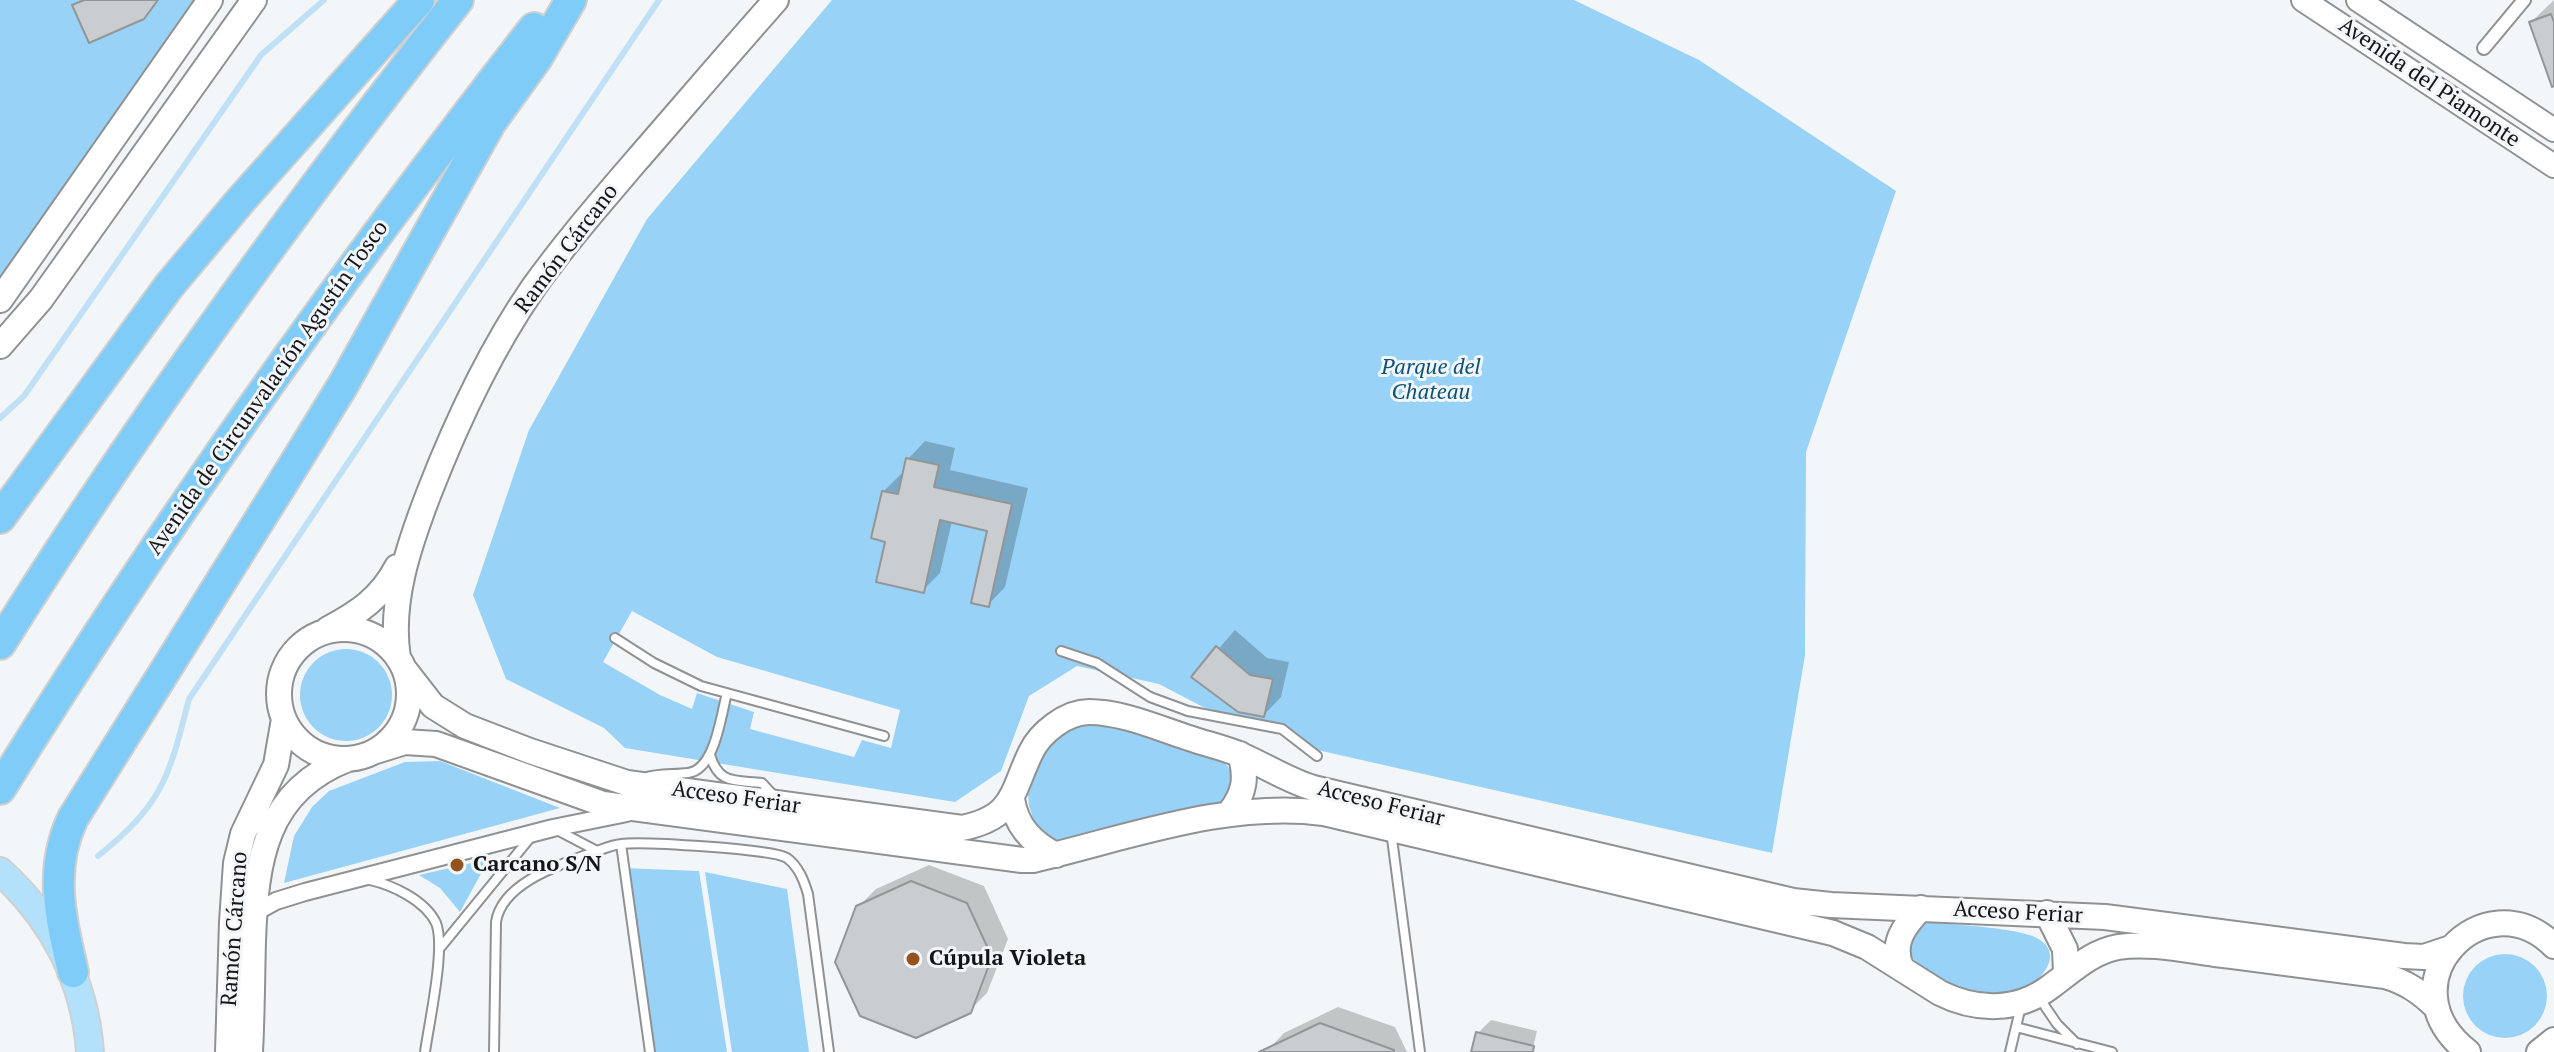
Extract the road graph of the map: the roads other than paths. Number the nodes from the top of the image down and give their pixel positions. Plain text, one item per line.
1 (210, 0) edge
2 (254, 0) edge
3 (419, 0) edge
4 (458, 0) edge
5 (557, 0) edge
6 (571, 0) edge
7 (776, 0) edge
8 (2303, 0) edge
9 (2358, 0) edge
10 (2524, 0) edge
11 (2484, 48) dead end
12 (2554, 130) edge
13 (2554, 166) edge
14 (0, 300) edge
15 (0, 346) edge
16 (0, 518) edge
17 (415, 533) junction
18 (320, 633) junction
19 (615, 638) dead end
20 (0, 644) edge
21 (1061, 651) dead end
22 (402, 664) junction
23 (727, 693) junction
24 (284, 719) junction
25 (884, 736) dead end
26 (376, 751) junction
27 (1240, 754) junction
28 (710, 755) junction
29 (1317, 756) dead end
30 (348, 759) junction
31 (627, 783) junction
32 (0, 789) edge
33 (1012, 799) junction
34 (783, 805) junction
35 (648, 810) junction
36 (1230, 812) junction
37 (553, 828) junction
38 (1390, 830) junction
39 (533, 834) junction
40 (621, 844) junction
41 (597, 851) junction
42 (1056, 855) junction
43 (0, 871) edge
44 (360, 878) junction
45 (1921, 908) junction
46 (254, 913) junction
47 (2047, 913) junction
48 (2554, 922) edge
49 (2501, 924) junction
50 (2554, 946) edge
51 (2451, 948) junction
52 (439, 949) junction
53 (1902, 969) junction
54 (73, 972) junction
55 (2066, 973) junction
56 (2030, 998) junction
57 (2435, 1006) junction
58 (2016, 1027) junction
59 (2554, 1040) edge
60 (2077, 1045) junction
61 (90, 1052) edge
62 (228, 1052) edge
63 (250, 1052) edge
64 (425, 1052) edge
65 (494, 1052) edge
66 (650, 1052) edge
67 (829, 1052) edge
68 (1420, 1052) edge
69 (2010, 1052) edge
70 (2112, 1052) edge
71 (2468, 1052) edge
72 (2539, 1052) edge

1 - 14 main road
2 - 15 main road
3 - 16 highway
4 - 20 highway
5 - 32 highway, Avenida de Circunvalación Agustín Tosco
6 - 54 highway
7 - 17 main road, Ramón Cárcano
8 - 13 street, Avenida del Piamonte
9 - 12 street, Avenida del Piamonte
10 - 11 street
17 - 18 main road, Ramón Cárcano
17 - 22 main road, Ramón Cárcano
18 - 22 main road
18 - 24 main road
19 - 23 lane
21 - 29 lane
22 - 26 main road
22 - 31 main road, Acceso Feriar
23 - 25 lane
23 - 28 lane
24 - 30 main road
24 - 62 main road, Ramón Cárcano
26 - 30 main road
26 - 35 main road, Acceso Feriar
27 - 33 main road, Acceso Feriar
27 - 36 main road
27 - 45 main road, Acceso Feriar
28 - 31 lane
28 - 34 lane
30 - 46 main road, Ramón Cárcano
31 - 34 main road, Acceso Feriar
33 - 34 main road, Acceso Feriar
33 - 42 main road
35 - 37 street
35 - 42 main road, Acceso Feriar
36 - 38 main road, Acceso Feriar
36 - 42 main road, Acceso Feriar
37 - 39 street
37 - 41 lane
38 - 53 main road, Acceso Feriar
38 - 68 lane
39 - 44 street
39 - 52 lane
40 - 41 lane
40 - 66 lane
40 - 67 lane
41 - 65 lane
43 - 54 main road
44 - 46 street
44 - 52 lane
45 - 47 main road, Acceso Feriar
45 - 53 main road
46 - 63 main road, Ramón Cárcano
47 - 51 main road, Acceso Feriar
47 - 55 main road
48 - 49 main road
49 - 50 main road
49 - 51 main road
51 - 57 main road
52 - 64 lane
53 - 56 main road, Acceso Feriar
54 - 61 main road
55 - 56 main road, Acceso Feriar
55 - 57 main road, Acceso Feriar
56 - 58 lane
56 - 60 lane
57 - 71 main road
58 - 60 lane
58 - 69 lane
59 - 72 main road
60 - 70 lane

